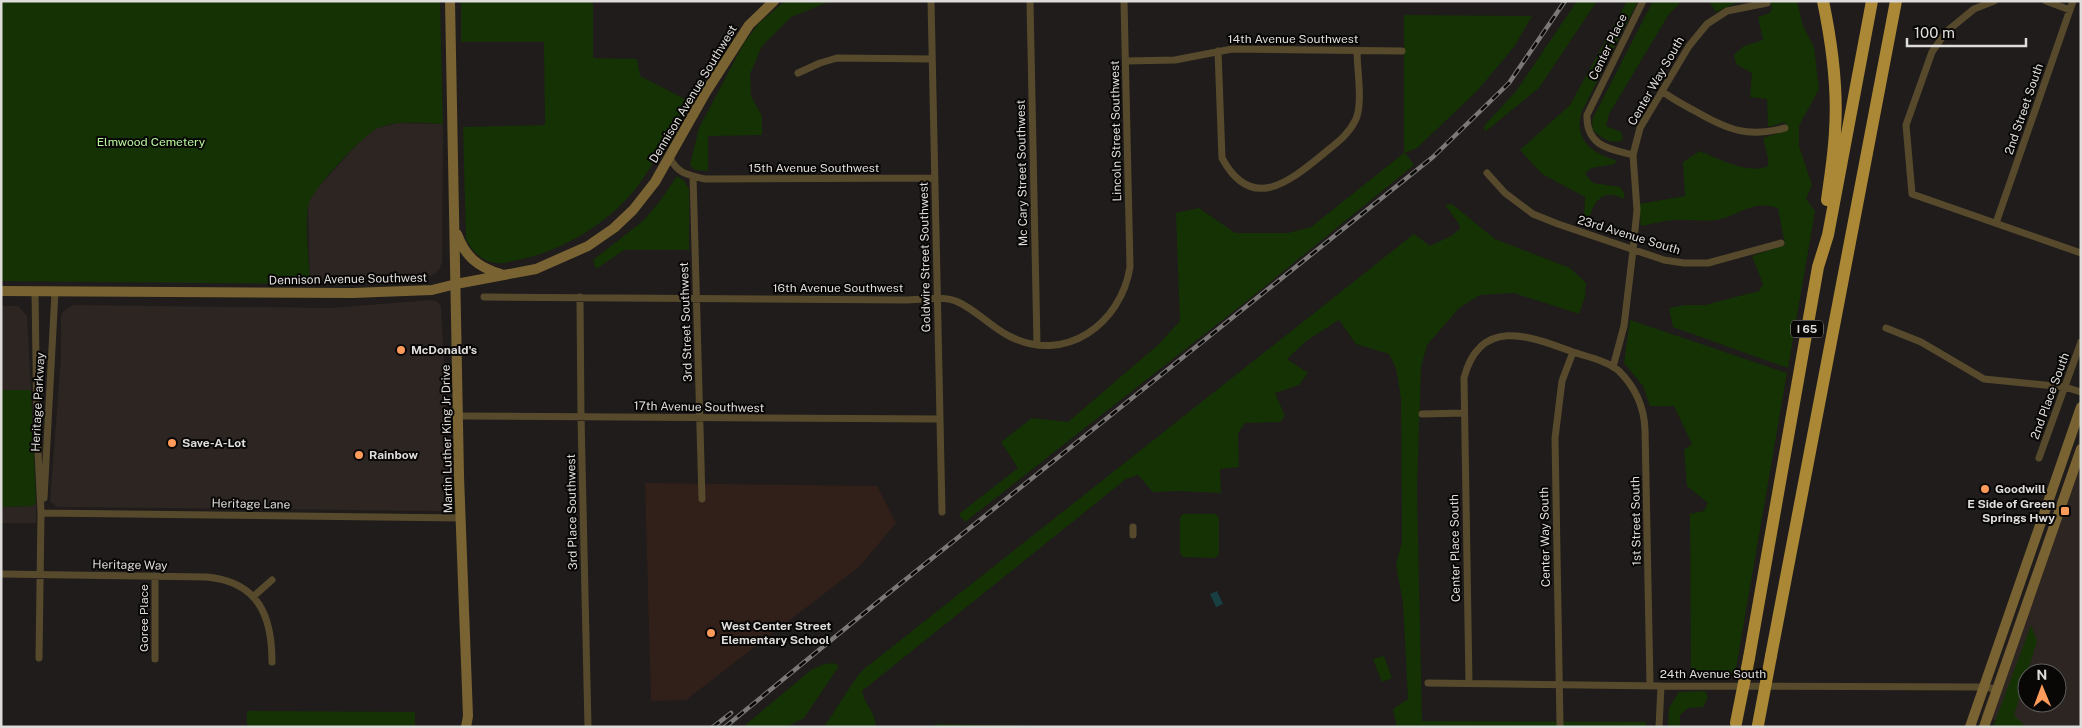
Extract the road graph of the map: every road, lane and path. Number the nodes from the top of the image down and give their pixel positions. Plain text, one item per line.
1 (450, 1) edge
2 (774, 1) edge
3 (931, 1) edge
4 (1030, 1) edge
5 (1124, 1) edge
6 (1643, 1) edge
7 (1823, 1) edge
8 (1872, 1) edge
9 (1896, 1) edge
10 (1906, 1) edge
11 (1994, 1) edge
12 (2046, 1) edge
13 (2073, 1) edge
14 (1767, 3) dead end
15 (2070, 10) junction
16 (1218, 51) junction
17 (1357, 51) junction
18 (1402, 51) dead end
19 (932, 59) junction
20 (1126, 61) junction
21 (1884, 67) junction
22 (798, 73) dead end
23 (1662, 90) junction
24 (1785, 128) dead end
25 (1633, 155) junction
26 (670, 158) junction
27 (1487, 173) dead end
28 (693, 176) junction
29 (935, 178) junction
30 (1996, 224) junction
31 (455, 227) junction
32 (1781, 243) dead end
33 (1633, 250) junction
34 (2081, 253) edge
35 (1130, 261) joint
36 (1818, 267) junction
37 (504, 275) junction
38 (456, 284) junction
39 (1, 291) edge
40 (35, 291) junction
41 (55, 292) junction
42 (484, 296) dead end
43 (580, 297) junction
44 (696, 299) junction
45 (937, 299) junction
46 (1886, 328) dead end
47 (2081, 342) edge
48 (1037, 344) junction
49 (1573, 352) junction
50 (1613, 366) junction
51 (2065, 387) junction
52 (2081, 392) edge
53 (2081, 406) edge
54 (1464, 413) junction
55 (1422, 414) dead end
56 (458, 416) junction
57 (581, 417) junction
58 (699, 418) junction
59 (940, 419) junction
60 (2081, 449) edge
61 (2040, 458) dead end
62 (702, 499) dead end
63 (942, 512) dead end
64 (41, 513) junction
65 (461, 518) junction
66 (1133, 527) dead end
67 (1133, 535) dead end
68 (1, 574) edge
69 (41, 575) junction
70 (155, 576) junction
71 (272, 580) dead end
72 (254, 596) junction
73 (39, 658) dead end
74 (155, 659) dead end
75 (272, 662) dead end
76 (1428, 682) dead end
77 (1469, 683) junction
78 (1559, 684) junction
79 (1650, 685) junction
80 (1661, 686) junction
81 (1984, 686) junction
82 (1996, 690) junction
83 (1560, 725) dead end
84 (1736, 725) edge
85 (1758, 726) edge
86 (466, 727) edge
87 (588, 727) edge
88 (1659, 727) edge
89 (1970, 727) edge
90 (1984, 727) edge

1 - 31 main road, Martin Luther King Jr Drive
2 - 26 main road, Dennison Avenue Southwest
3 - 19 street, Goldwire Street Southwest
4 - 48 street, Mc Cary Street Southwest
5 - 20 street, Lincoln Street Southwest
6 - 25 street, Center Place
7 - 36 highway
8 - 36 highway, I 65
9 - 21 highway, I 65
10 - 21 highway
11 - 30 street
12 - 15 street
13 - 15 street, 2nd Street South
14 - 23 street, Center Way South
15 - 30 street, 2nd Street South
16 - 17 street, 14th Avenue Southwest
16 - 17 street
16 - 20 street, 14th Avenue Southwest
17 - 18 street, 14th Avenue Southwest
19 - 22 street
19 - 29 street, Goldwire Street Southwest
20 - 35 street, Lincoln Street Southwest
21 - 85 highway, I 65, bridge
23 - 24 street
23 - 25 street, Center Way South
25 - 33 street, Center Way South
26 - 28 street
26 - 37 main road, Dennison Avenue Southwest
27 - 33 street, 23rd Avenue South
28 - 29 street, 15th Avenue Southwest
28 - 44 street, 3rd Street Southwest
29 - 45 street, Goldwire Street Southwest
30 - 34 street
31 - 37 main road
31 - 38 main road, Martin Luther King Jr Drive
32 - 33 street, 23rd Avenue South
33 - 50 street, Center Way South
35 - 48 street, 16th Avenue Southwest
36 - 84 highway, I 65, bridge
37 - 38 main road, Dennison Avenue Southwest
38 - 41 main road, Dennison Avenue Southwest
38 - 56 main road, Martin Luther King Jr Drive
39 - 40 main road, Dennison Avenue Southwest
40 - 41 main road, Dennison Avenue Southwest
40 - 64 street, Heritage Parkway
41 - 64 street, Heritage Parkway
42 - 43 street, 16th Avenue Southwest
43 - 44 street, 16th Avenue Southwest
43 - 57 street, 3rd Place Southwest
44 - 45 street, 16th Avenue Southwest
44 - 58 street, 3rd Street Southwest
45 - 48 street, 16th Avenue Southwest
45 - 59 street, Goldwire Street Southwest
46 - 51 street
47 - 51 street, 2nd Place South
49 - 50 street, Center Place South
49 - 54 street, Center Place South
49 - 78 street, Center Way South
50 - 79 street, 1st Street South
51 - 52 street
51 - 61 street, 2nd Place South
53 - 81 main road
54 - 55 street
54 - 77 street, Center Place South
56 - 57 street, 17th Avenue Southwest
56 - 65 main road, Martin Luther King Jr Drive
57 - 58 street, 17th Avenue Southwest
57 - 87 street, 3rd Place Southwest
58 - 59 street, 17th Avenue Southwest
58 - 62 street, 3rd Street Southwest
59 - 63 street, Goldwire Street Southwest
60 - 82 main road
64 - 65 street, Heritage Lane
64 - 69 street, Heritage Parkway
65 - 86 main road, Martin Luther King Jr Drive
66 - 67 street
68 - 69 street, Heritage Way
69 - 70 street, Heritage Way
69 - 73 street, Heritage Parkway
70 - 72 street, Heritage Way
70 - 74 street, Goree Place
71 - 72 street
72 - 75 street, Heritage Way
76 - 77 street, 24th Avenue South
77 - 78 street, 24th Avenue South
78 - 79 street, 24th Avenue South
78 - 83 street, Center Way South
79 - 80 street, 24th Avenue South
80 - 81 street, 24th Avenue South
80 - 88 street
81 - 82 street, 24th Avenue South
81 - 89 main road
82 - 90 main road

